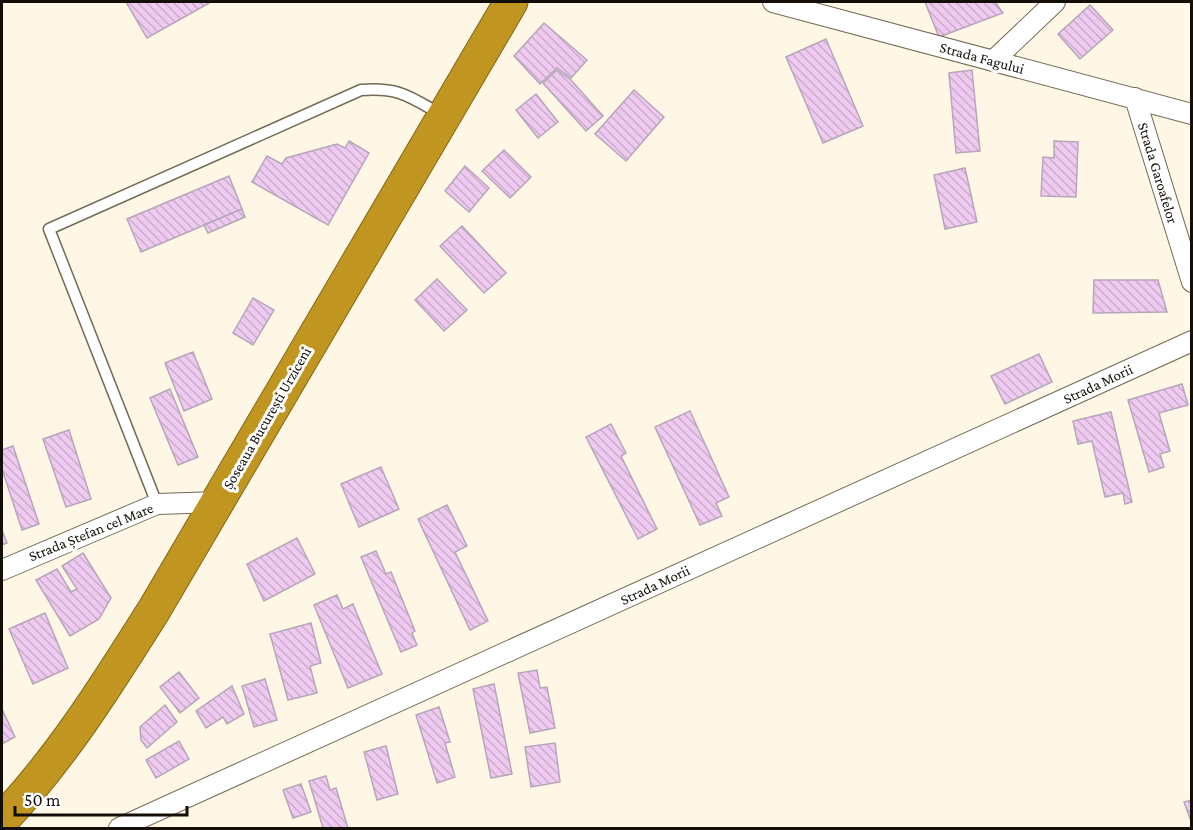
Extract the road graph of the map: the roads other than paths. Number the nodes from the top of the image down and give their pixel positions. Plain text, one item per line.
1 (511, 2) edge
2 (773, 2) edge
3 (1055, 2) edge
4 (993, 61) junction
5 (1135, 99) junction
6 (1191, 114) edge
7 (442, 116) junction
8 (1191, 282) edge
9 (1191, 341) edge
10 (219, 502) junction
11 (157, 504) junction
12 (2, 570) edge
13 (2, 819) edge
14 (141, 824) edge
15 (119, 828) edge

1 - 7 highway, Șoseaua București Urziceni
2 - 4 street, Strada Fagului
3 - 4 street
4 - 5 street, Strada Fagului
5 - 6 street, Strada Fagului
5 - 8 street, Strada Garoafelor
7 - 10 highway, Șoseaua București Urziceni
7 - 11 lane
9 - 14 street, Strada Morii
10 - 11 street, Strada Ștefan cel Mare
10 - 13 highway, Șoseaua București Urziceni
11 - 12 street, Strada Ștefan cel Mare
14 - 15 street, Strada Morii

